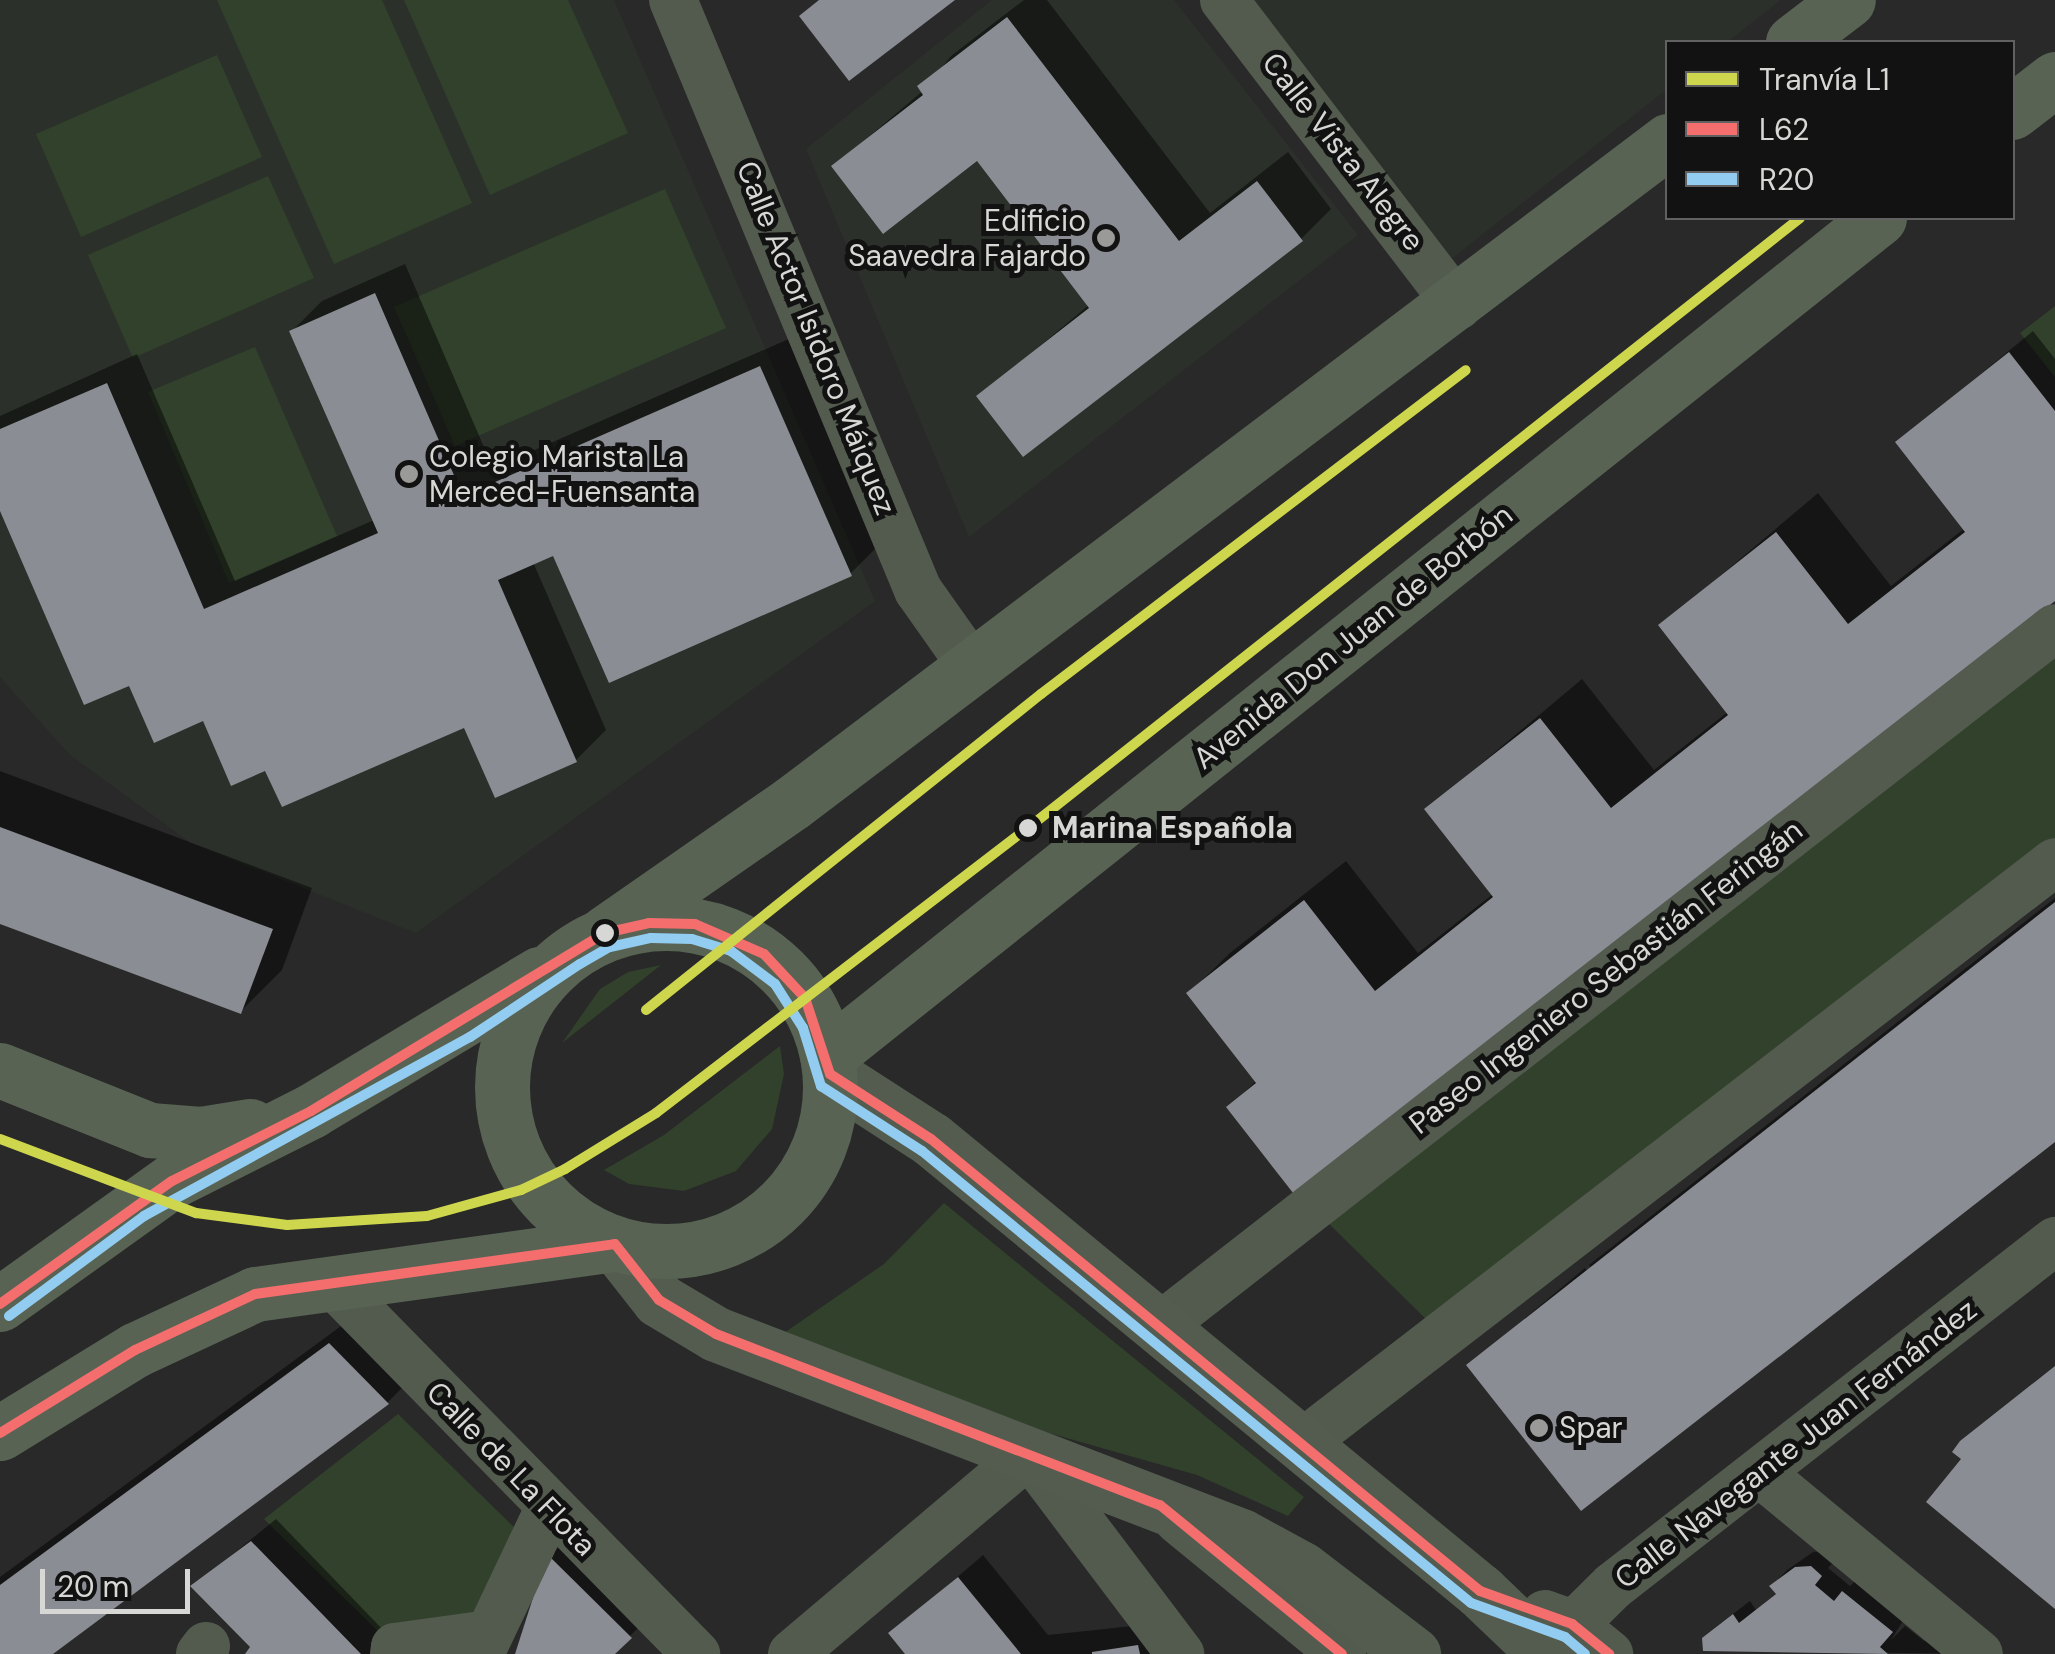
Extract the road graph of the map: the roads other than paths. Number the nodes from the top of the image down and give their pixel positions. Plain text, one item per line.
1 (673, 0) edge
2 (1224, 0) edge
3 (1848, 0) edge
4 (1797, 40) edge
5 (2055, 79) edge
6 (2015, 110) edge
7 (1665, 144) edge
8 (1877, 220) edge
9 (1458, 306) junction
10 (2055, 628) edge
11 (973, 668) junction
12 (2055, 862) edge
13 (584, 946) junction
14 (828, 1065) junction
15 (0, 1070) edge
16 (311, 1111) junction
17 (2055, 1241) edge
18 (615, 1244) junction
19 (330, 1281) junction
20 (0, 1304) edge
21 (1158, 1327) junction
22 (0, 1433) edge
23 (1301, 1444) junction
24 (1029, 1454) junction
25 (1760, 1472) junction
26 (1160, 1505) junction
27 (549, 1509) junction
28 (484, 1644) edge
29 (1552, 1646) edge
30 (394, 1654) edge
31 (696, 1654) edge
32 (792, 1654) edge
33 (1180, 1654) edge
34 (1342, 1654) edge
35 (1413, 1654) edge
36 (1609, 1654) edge
37 (1979, 1654) edge

1 - 11 street, Calle Actor Isidoro Máiquez
2 - 9 street, Calle Vista Alegre
3 - 4 main road
5 - 6 main road
7 - 9 main road
8 - 14 main road, Avenida Don Juan de Borbón
9 - 11 main road
10 - 21 street, Paseo Ingeniero Sebastián Feringán
11 - 13 main road
12 - 23 street
13 - 14 main road
13 - 16 main road
13 - 18 main road
14 - 18 main road
14 - 21 main road
15 - 16 main road
16 - 20 main road
17 - 25 street, Calle Navegante Juan Fernández
18 - 19 main road
18 - 24 main road
19 - 22 main road
19 - 27 street, Calle de La Flota
21 - 23 main road
23 - 29 main road
24 - 26 main road
24 - 32 street
24 - 33 street
25 - 29 street, Calle Navegante Juan Fernández
25 - 37 street
26 - 34 street
26 - 35 main road
27 - 28 street
27 - 31 street, Calle de La Flota
28 - 30 street
29 - 36 street

